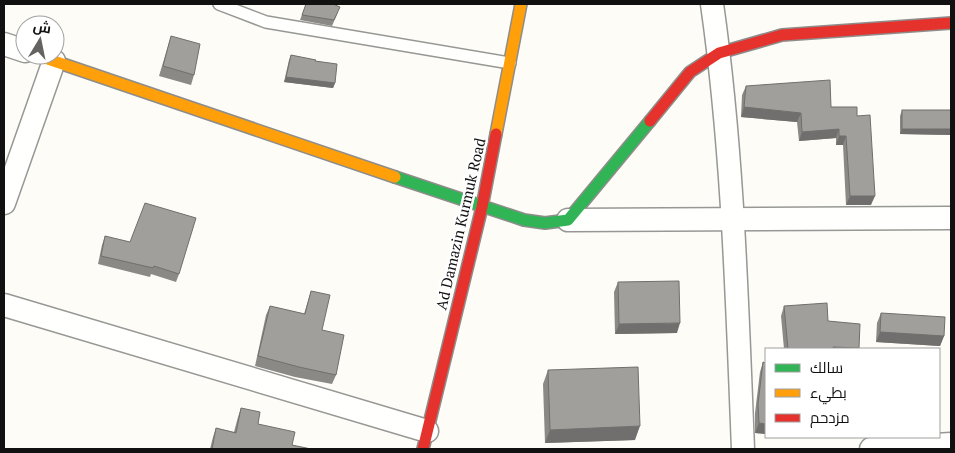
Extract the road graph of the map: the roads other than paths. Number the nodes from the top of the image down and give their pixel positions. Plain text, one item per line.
1 (219, 4) edge
2 (522, 4) edge
3 (712, 4) edge
4 (951, 23) edge
5 (719, 53) junction
6 (510, 63) junction
7 (43, 65) edge
8 (65, 65) edge
9 (4, 203) edge
10 (482, 207) junction
11 (951, 218) edge
12 (733, 219) junction
13 (568, 220) junction
14 (4, 305) edge
15 (425, 440) edge
16 (951, 444) edge
17 (743, 449) edge
18 (871, 449) edge

1 - 6 lane
2 - 6 main road, Ad Damazin Kurmuk Road
3 - 5 street
4 - 5 main road
5 - 12 street
5 - 13 main road
6 - 10 main road, Ad Damazin Kurmuk Road
7 - 9 street
8 - 10 main road
10 - 13 main road
10 - 15 main road, Ad Damazin Kurmuk Road
11 - 12 street
12 - 13 street
12 - 17 street
14 - 15 street
16 - 18 street

